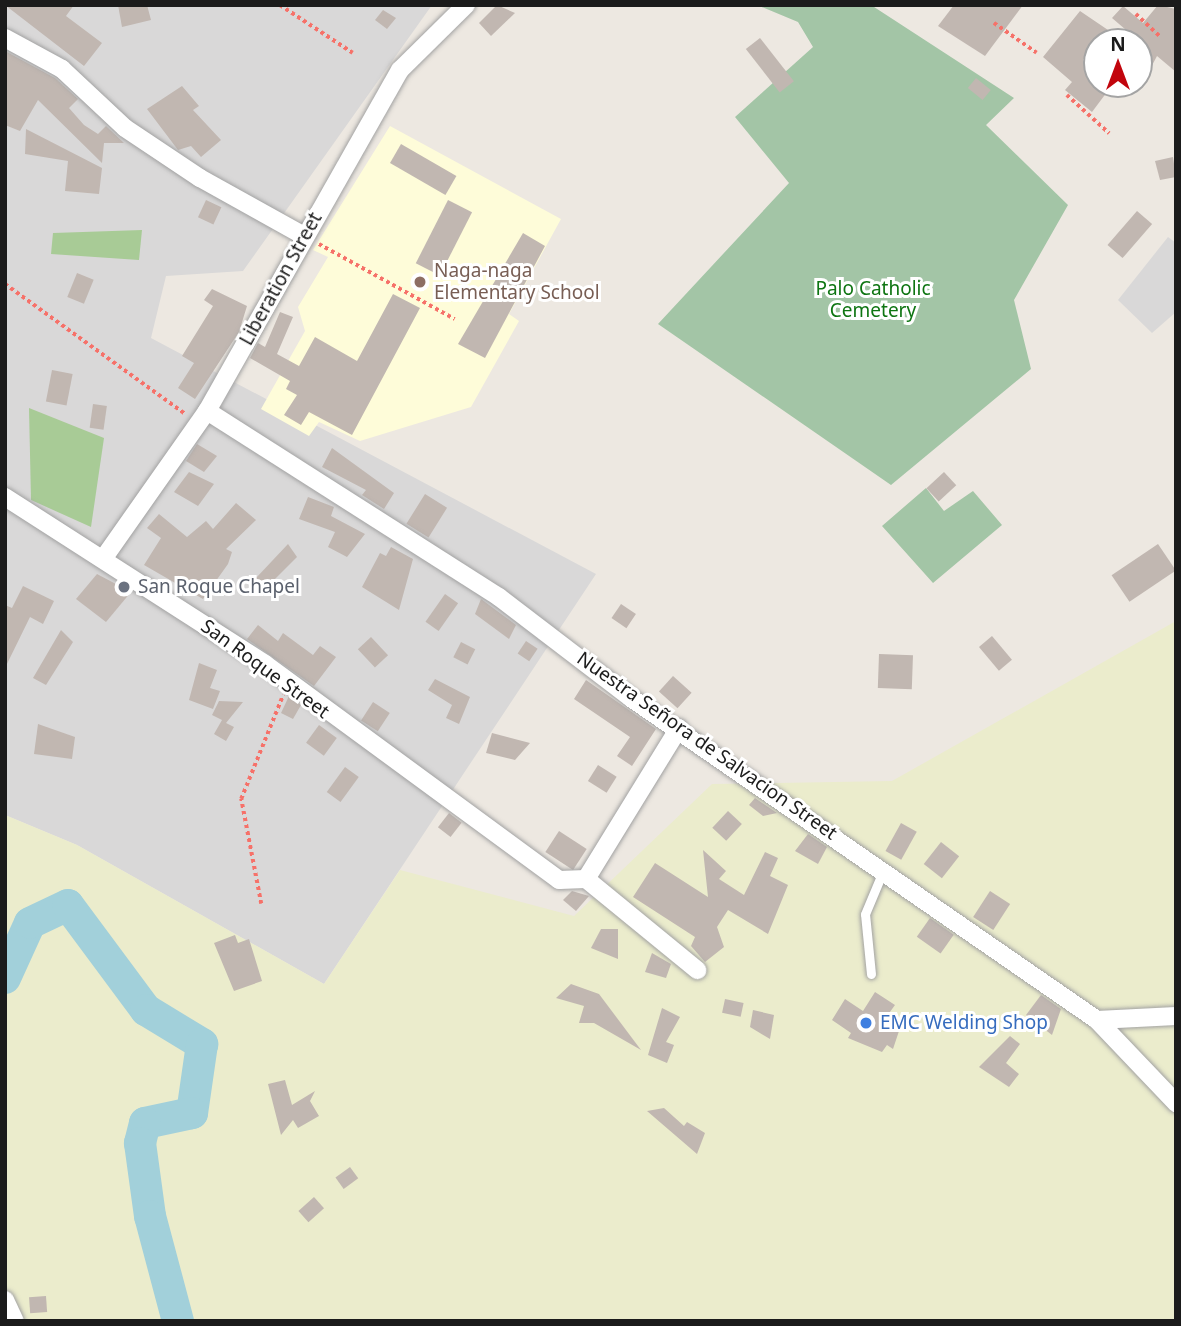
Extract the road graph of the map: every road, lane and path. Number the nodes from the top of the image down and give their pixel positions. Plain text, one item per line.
1 (280, 5) edge
2 (466, 5) edge
3 (1136, 14) dead end
4 (995, 23) dead end
5 (1161, 37) dead end
6 (5, 38) edge
7 (353, 53) dead end
8 (1037, 53) dead end
9 (1067, 95) dead end
10 (1109, 133) dead end
11 (304, 236) junction
12 (5, 284) edge
13 (455, 319) dead end
14 (207, 411) junction
15 (5, 497) edge
16 (103, 559) junction
17 (288, 684) junction
18 (679, 728) junction
19 (884, 869) junction
20 (586, 879) junction
21 (261, 904) dead end
22 (697, 970) dead end
23 (871, 974) dead end
24 (1176, 1016) edge
25 (1097, 1020) junction
26 (1176, 1103) edge
27 (5, 1300) edge
28 (15, 1321) edge

1 - 7 path
2 - 11 street, Liberation Street
3 - 5 path
4 - 8 path
6 - 11 street
9 - 10 path
11 - 13 path
11 - 14 street, Liberation Street
12 - 14 path
14 - 16 street, Liberation Street
14 - 18 street, Nuestra Señora de Salvacion Street
15 - 16 street, San Roque Street
16 - 17 street, San Roque Street
17 - 20 street, San Roque Street
17 - 21 path
18 - 19 street, Nuestra Señora de Salvacion Street
18 - 20 street
19 - 23 lane
19 - 25 street, Nuestra Señora de Salvacion Street
20 - 22 street
24 - 25 street
25 - 26 street, Nuestra Señora de Salvacion Street
27 - 28 street

